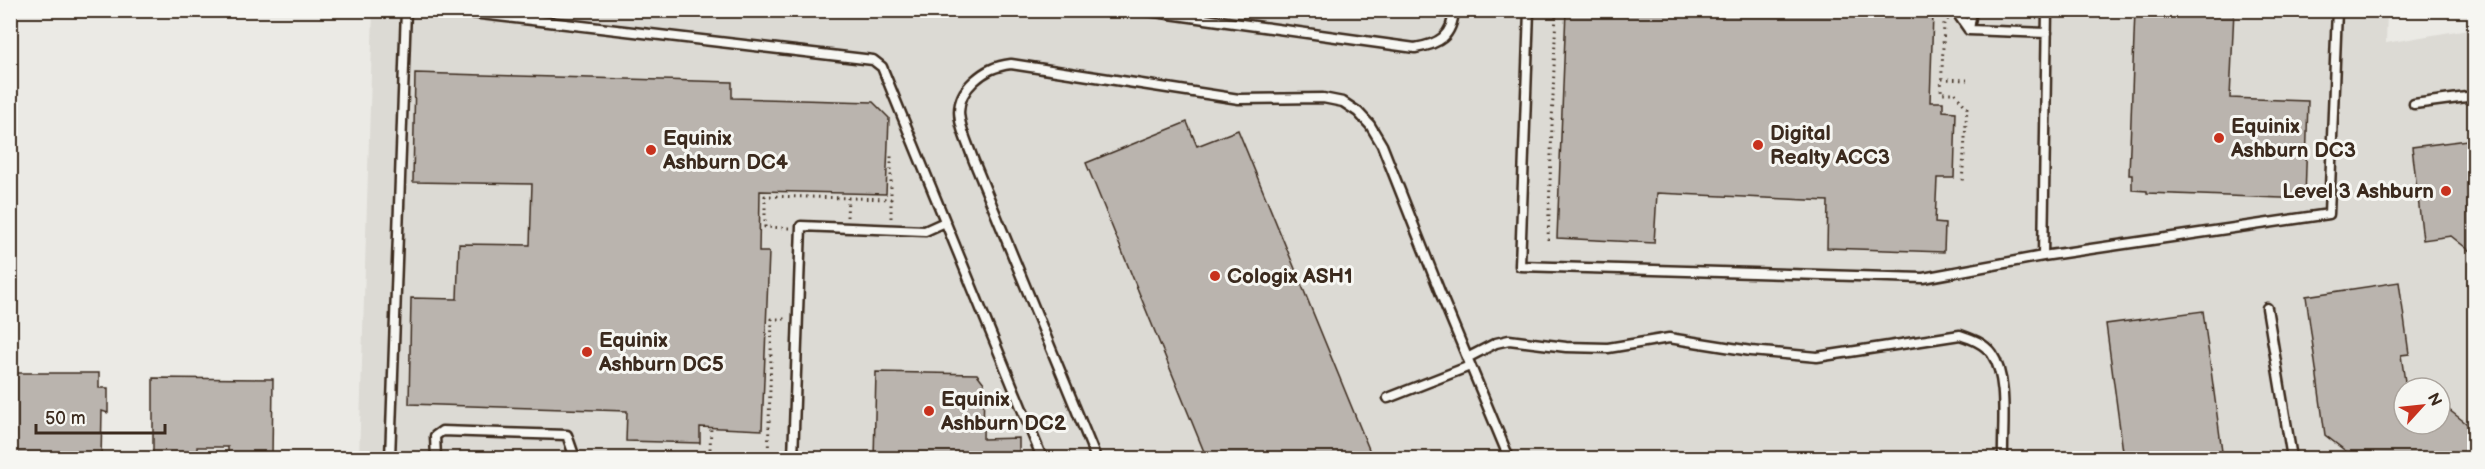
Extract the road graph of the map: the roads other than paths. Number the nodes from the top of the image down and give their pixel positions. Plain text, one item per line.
1 (406, 10) edge
2 (446, 10) edge
3 (1140, 10) edge
4 (1454, 10) edge
5 (1529, 10) edge
6 (1972, 10) edge
7 (2047, 10) edge
8 (2337, 10) edge
9 (1955, 11) edge
10 (1970, 30) junction
11 (2047, 33) junction
12 (2475, 96) edge
13 (2415, 104) dead end
14 (945, 222) junction
15 (2043, 256) junction
16 (2268, 308) dead end
17 (1469, 362) junction
18 (1388, 398) dead end
19 (390, 459) edge
20 (435, 459) edge
21 (575, 459) edge
22 (793, 459) edge
23 (1042, 459) edge
24 (1096, 459) edge
25 (1509, 459) edge
26 (2003, 459) edge
27 (2292, 459) edge

1 - 19 lane
2 - 14 lane
3 - 4 lane
5 - 15 lane
6 - 10 lane
7 - 11 lane
8 - 15 lane
9 - 10 lane
10 - 11 lane
11 - 15 lane
12 - 13 lane
14 - 22 lane
14 - 23 lane
16 - 27 lane
17 - 18 lane
17 - 24 lane
17 - 25 lane
17 - 26 lane
20 - 21 lane

